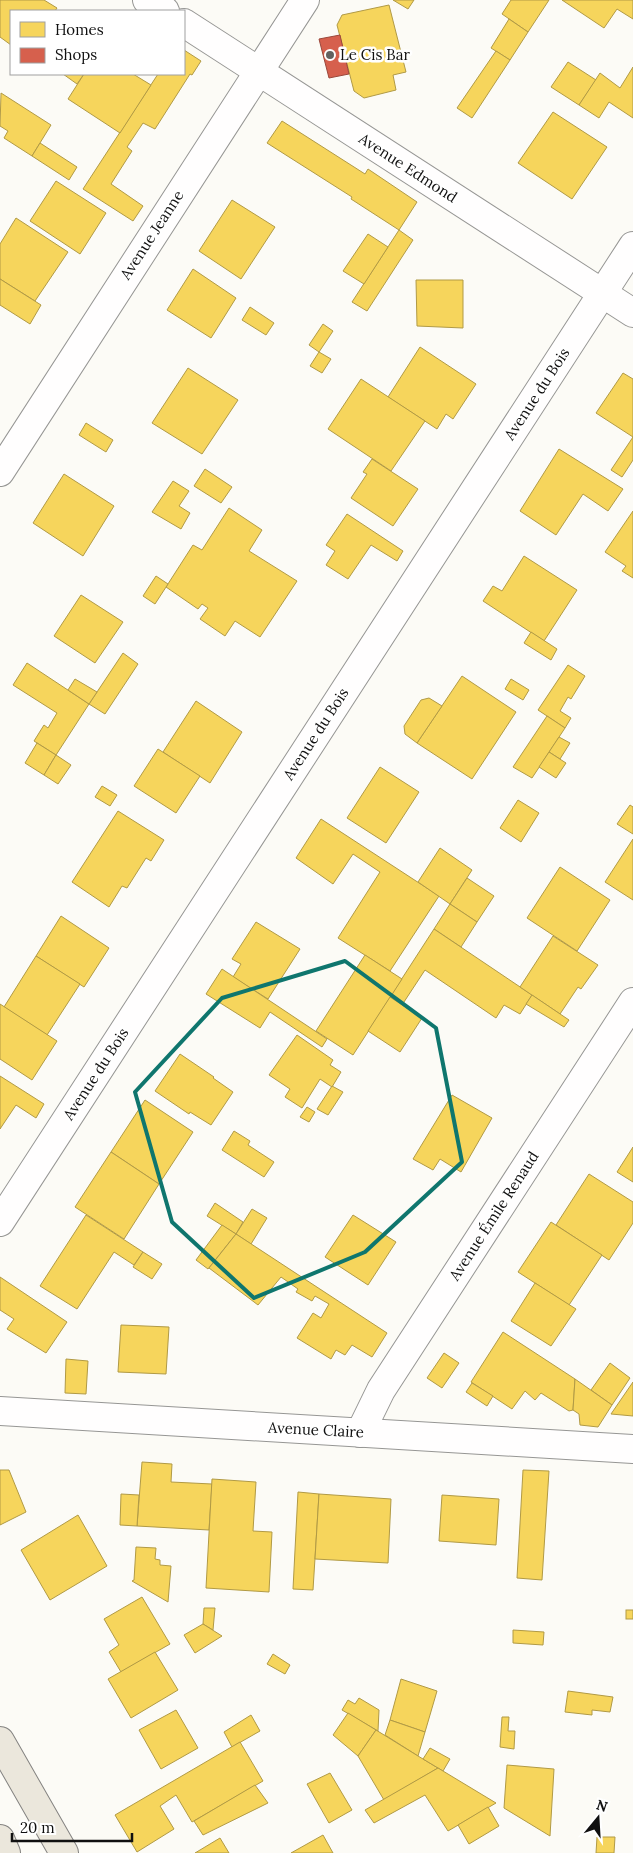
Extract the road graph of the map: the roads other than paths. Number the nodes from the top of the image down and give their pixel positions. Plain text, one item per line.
1 (147, 0) edge
2 (305, 0) edge
3 (163, 10) edge
4 (185, 24) edge
5 (259, 72) junction
6 (633, 246) edge
7 (602, 293) junction
8 (633, 313) edge
9 (0, 472) edge
10 (633, 1002) edge
11 (0, 1222) edge
12 (0, 1411) edge
13 (360, 1433) junction
14 (633, 1449) edge
15 (0, 1741) edge
16 (0, 1839) edge
17 (6, 1853) edge
18 (64, 1853) edge

1 - 3 street
2 - 5 street, Avenue Jeanne
4 - 5 street, Avenue Edmond
5 - 7 street, Avenue Edmond
5 - 9 street, Avenue Jeanne
6 - 7 street, Avenue du Bois
7 - 8 street, Avenue Edmond
7 - 11 street, Avenue du Bois
10 - 13 street, Avenue Émile Renaud
12 - 13 street, Avenue Claire
13 - 14 street, Avenue Claire
15 - 18 main road
16 - 17 main road

